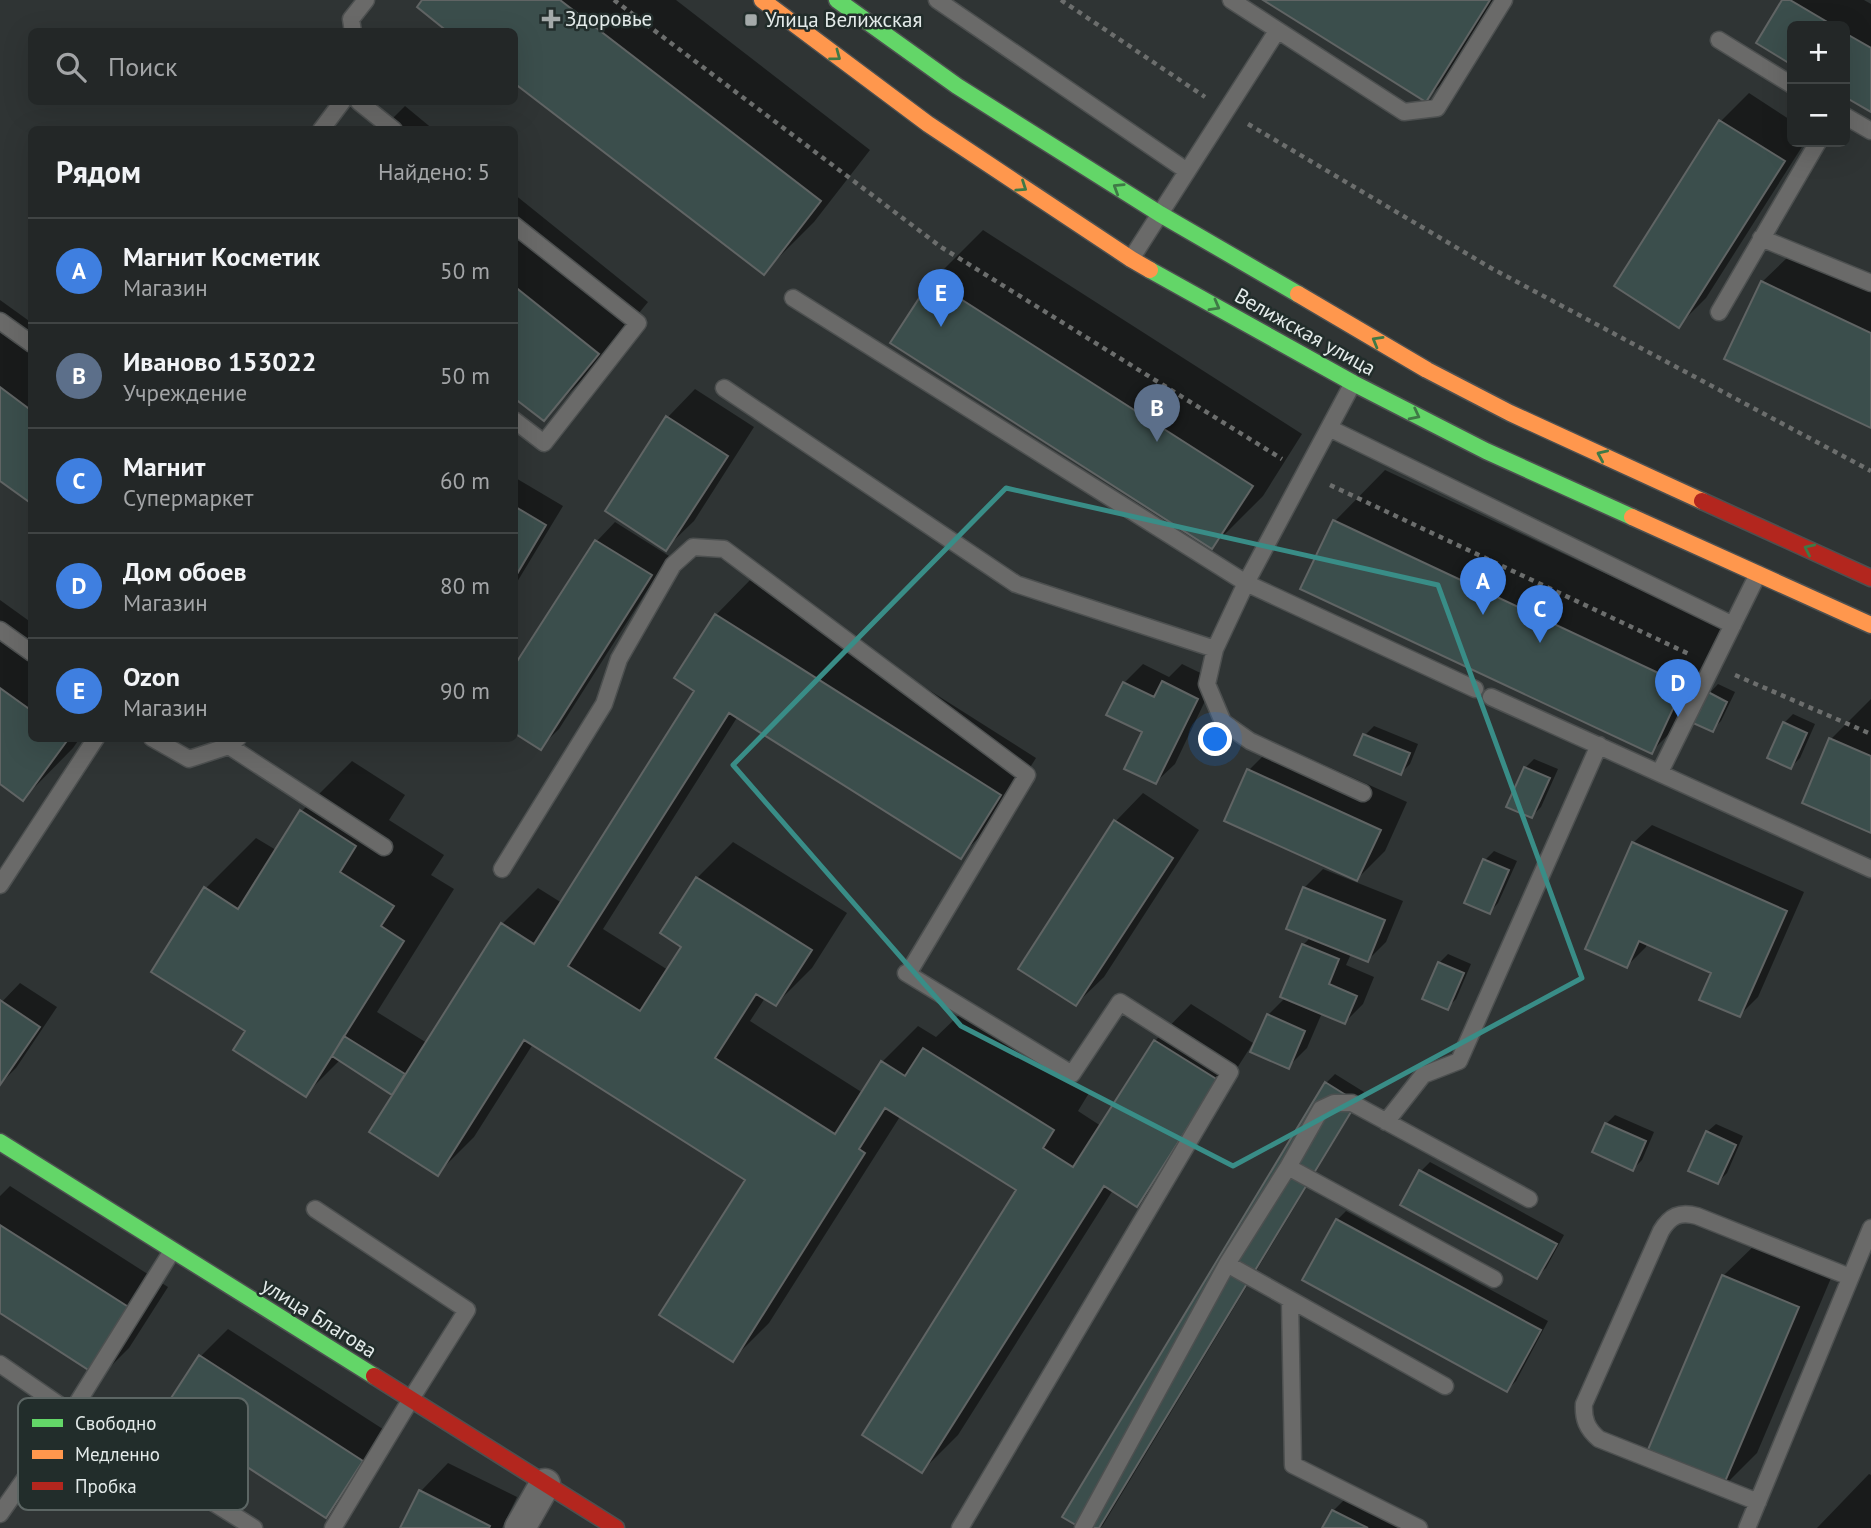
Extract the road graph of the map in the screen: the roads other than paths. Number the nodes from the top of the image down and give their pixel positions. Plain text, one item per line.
1 (366, 0) edge
2 (762, 0) edge
3 (837, 0) edge
4 (937, 0) edge
5 (1231, 0) edge
6 (1504, 0) edge
7 (352, 28) edge
8 (1277, 31) junction
9 (1719, 40) dead end
10 (1790, 84) edge
11 (340, 105) edge
12 (363, 105) edge
13 (1850, 119) edge
14 (324, 126) edge
15 (389, 126) edge
16 (1871, 131) edge
17 (1815, 147) edge
18 (1187, 171) junction
19 (1160, 214) junction
20 (518, 228) edge
21 (1761, 238) junction
22 (1131, 259) junction
23 (1871, 283) edge
24 (793, 298) dead end
25 (1719, 312) dead end
26 (0, 320) edge
27 (28, 341) edge
28 (1353, 383) junction
29 (724, 388) dead end
30 (518, 423) edge
31 (1329, 428) junction
32 (1758, 574) junction
33 (1870, 576) edge
34 (1246, 583) junction
35 (1733, 625) junction
36 (1871, 625) edge
37 (0, 630) edge
38 (1215, 649) junction
39 (28, 650) edge
40 (1475, 689) dead end
41 (1491, 696) dead end
42 (93, 742) edge
43 (159, 742) edge
44 (233, 742) edge
45 (1600, 745) junction
46 (1660, 772) junction
47 (1363, 793) dead end
48 (384, 847) dead end
49 (502, 869) dead end
50 (1871, 869) edge
51 (0, 885) edge
52 (1386, 1122) junction
53 (0, 1142) edge
54 (1288, 1167) junction
55 (1529, 1199) dead end
56 (315, 1209) dead end
57 (1871, 1228) edge
58 (172, 1251) junction
59 (1227, 1264) junction
60 (1850, 1277) junction
61 (1494, 1279) dead end
62 (1290, 1300) junction
63 (0, 1364) edge
64 (1445, 1386) dead end
65 (49, 1398) edge
66 (80, 1398) edge
67 (411, 1399) junction
68 (545, 1485) junction
69 (18, 1488) edge
70 (1758, 1502) junction
71 (225, 1510) edge
72 (0, 1514) edge
73 (254, 1528) edge
74 (333, 1528) edge
75 (520, 1528) edge
76 (616, 1528) edge
77 (960, 1528) edge
78 (1083, 1528) edge
79 (1419, 1528) edge
80 (1747, 1528) edge

1 - 7 lane
2 -> 22 main road, Велижская улица
19 -> 3 main road, Велижская улица
4 - 18 lane
5 - 8 lane
6 - 8 lane
8 - 18 lane
9 - 10 lane
11 - 14 lane
12 - 15 lane
13 - 16 lane
17 - 21 lane
18 - 19 lane
19 - 22 lane
33 -> 19 main road, Велижская улица
20 - 30 lane
21 - 23 lane
21 - 25 lane
22 -> 28 main road, Велижская улица
24 - 34 lane
26 - 27 lane
28 - 31 lane
28 -> 32 main road, Велижская улица
29 - 38 lane
31 - 34 lane
31 - 35 lane
32 - 35 lane
32 - 36 main road, Велижская улица
34 - 38 lane
34 - 40 lane
35 - 46 lane
37 - 39 lane
38 - 47 lane
41 - 45 lane
42 - 51 lane
43 - 44 lane
44 - 48 lane
45 - 46 lane
45 - 52 lane
46 - 50 lane
49 - 77 lane
52 - 54 lane
52 - 55 lane
53 - 58 main road, улица Благова
54 - 59 lane
54 - 61 lane
56 - 67 lane
57 - 60 lane
58 - 66 lane
58 - 67 main road, улица Благова
59 - 62 lane
59 - 78 lane
60 - 70 lane
60 - 70 lane
62 - 64 lane
62 - 79 lane
63 - 65 lane
67 - 68 main road, улица Благова
67 - 74 lane
68 - 75 street
68 - 76 main road, улица Благова
69 - 72 lane
70 - 80 lane
71 - 73 lane

